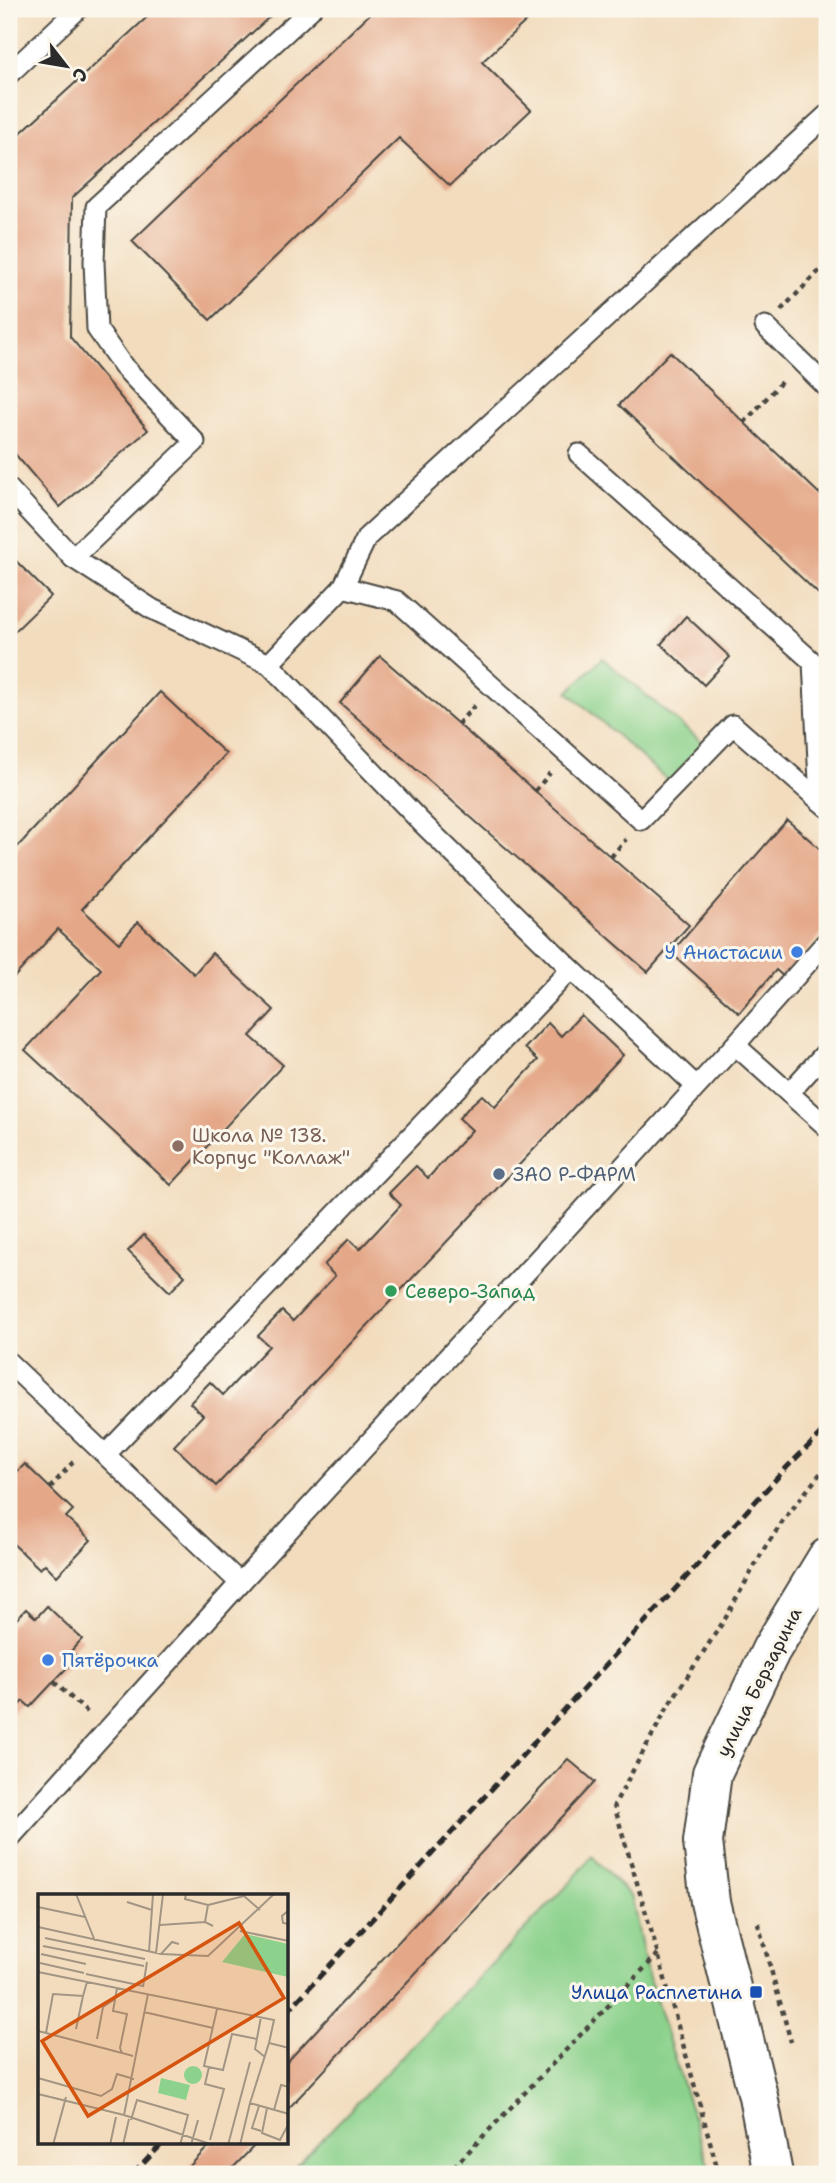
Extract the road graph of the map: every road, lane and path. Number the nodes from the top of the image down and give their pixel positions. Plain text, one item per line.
1 (78, 9) edge
2 (311, 9) edge
3 (9, 74) edge
4 (827, 115) edge
5 (827, 263) edge
6 (765, 326) joint
7 (801, 361) junction
8 (827, 387) edge
9 (744, 423) dead end
10 (579, 454) dead end
11 (827, 487) edge
12 (9, 489) edge
13 (820, 494) dead end
14 (73, 558) junction
15 (343, 587) junction
16 (269, 664) junction
17 (823, 804) edge
18 (827, 941) edge
19 (571, 970) junction
20 (735, 1045) junction
21 (827, 1051) edge
22 (696, 1086) junction
23 (789, 1093) junction
24 (827, 1127) edge
25 (9, 1363) edge
26 (99, 1447) junction
27 (50, 1488) dead end
28 (827, 1558) edge
29 (240, 1583) junction
30 (54, 1682) dead end
31 (107, 1730) junction
32 (9, 1839) edge
33 (758, 1923) dead end
34 (658, 1954) dead end
35 (791, 2042) dead end
36 (762, 2166) edge
37 (447, 2174) edge

1 - 3 lane
2 - 14 lane
4 - 15 lane
5 - 6 path
6 - 7 lane
7 - 8 lane
7 - 9 path
10 - 17 lane
11 - 13 path
12 - 14 lane
14 - 16 lane
15 - 16 lane
15 - 17 lane
16 - 19 lane
18 - 20 lane
19 - 22 lane
19 - 26 lane
20 - 22 lane
20 - 23 lane
21 - 23 lane
22 - 29 lane
23 - 24 lane
25 - 26 lane
26 - 27 path
26 - 29 lane
28 - 36 street, улица Берзарина
29 - 31 lane
30 - 31 path
31 - 32 lane
33 - 35 path
34 - 37 path

